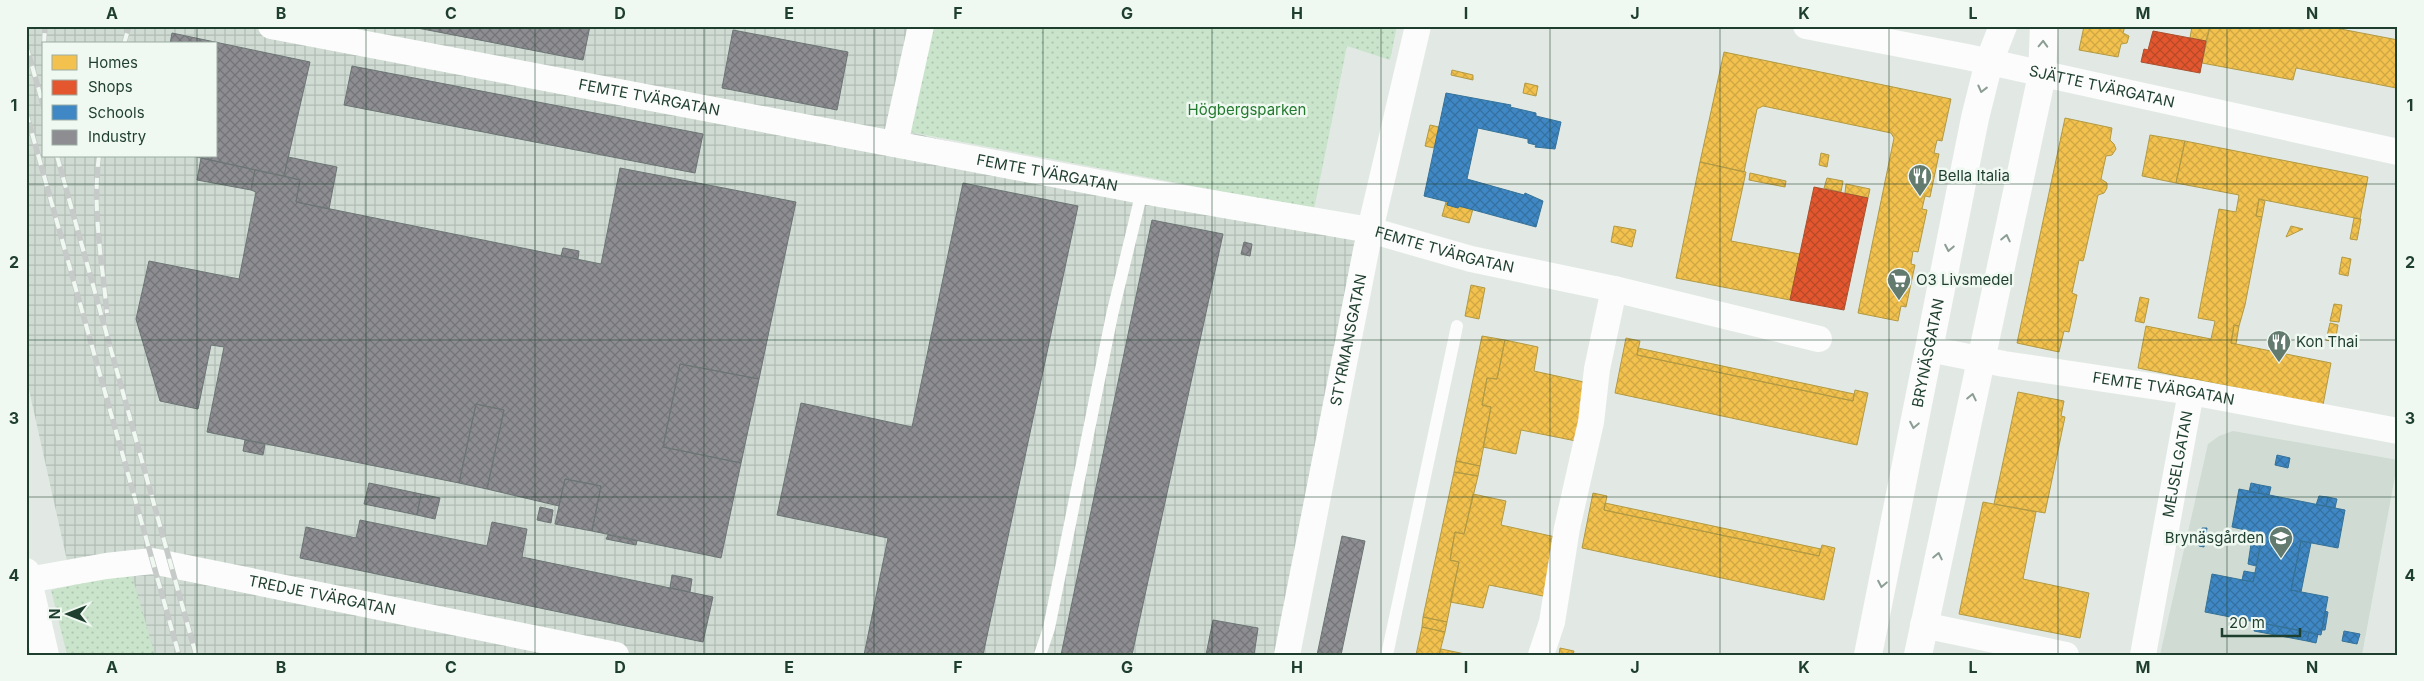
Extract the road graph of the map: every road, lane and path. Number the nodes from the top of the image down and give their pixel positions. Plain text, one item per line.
1 (271, 26) edge
2 (922, 26) edge
3 (1418, 26) edge
4 (1806, 26) edge
5 (2003, 26) edge
6 (2044, 26) edge
7 (1989, 62) junction
8 (2042, 75) junction
9 (895, 144) junction
10 (2398, 152) edge
11 (1142, 191) junction
12 (1370, 230) junction
13 (1614, 290) junction
14 (1457, 326) dead end
15 (1819, 339) dead end
16 (1929, 349) junction
17 (1980, 360) junction
18 (2191, 392) junction
19 (2398, 431) edge
20 (27, 576) edge
21 (1924, 625) junction
22 (45, 655) edge
23 (616, 655) edge
24 (1040, 655) edge
25 (1287, 655) edge
26 (1387, 655) edge
27 (1541, 655) edge
28 (1868, 655) edge
29 (1918, 655) edge
30 (2066, 655) edge
31 (2143, 655) edge

1 - 9 street, FEMTE TVÄRGATAN
2 - 9 street
3 - 12 street, STYRMANSGATAN
4 - 7 street, SJÄTTE TVÄRGATAN
5 - 7 street, BRYNÄSGATAN
8 -> 6 street
7 - 8 street, SJÄTTE TVÄRGATAN
7 -> 16 street, BRYNÄSGATAN
8 - 10 street, SJÄTTE TVÄRGATAN
17 -> 8 street
9 - 11 street, FEMTE TVÄRGATAN
11 - 12 street, FEMTE TVÄRGATAN
11 - 24 lane
12 - 13 street, FEMTE TVÄRGATAN
12 - 25 street, STYRMANSGATAN
13 - 15 street, FEMTE TVÄRGATAN
13 - 27 street
14 - 26 lane
16 - 17 street, FEMTE TVÄRGATAN
16 -> 28 street, BRYNÄSGATAN
17 - 18 street, FEMTE TVÄRGATAN
21 -> 17 street
18 - 19 street, FEMTE TVÄRGATAN
18 - 31 street, MEJSELGATAN
20 - 22 street
20 - 23 street, TREDJE TVÄRGATAN
21 - 29 street
21 - 30 street

